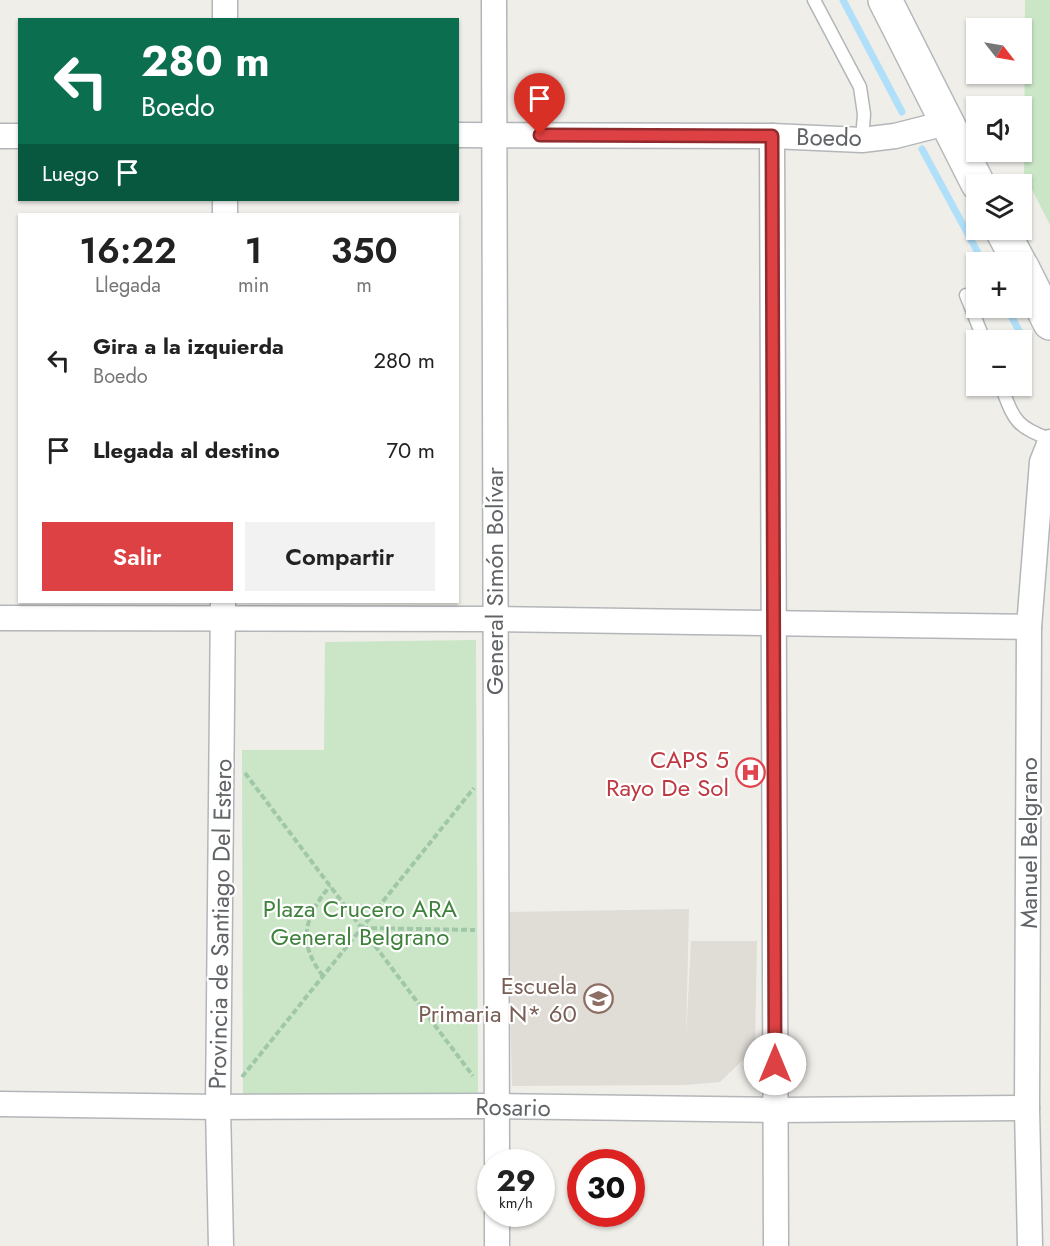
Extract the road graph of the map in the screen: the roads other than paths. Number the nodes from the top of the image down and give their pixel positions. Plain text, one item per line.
1 (225, 0) edge
2 (494, 0) edge
3 (814, 0) edge
4 (885, 0) edge
5 (225, 18) edge
6 (946, 123) junction
7 (459, 135) edge
8 (494, 135) junction
9 (0, 136) edge
10 (18, 136) edge
11 (772, 136) junction
12 (862, 140) junction
13 (973, 174) edge
14 (1032, 287) edge
15 (1050, 323) edge
16 (1005, 396) edge
17 (1050, 441) edge
18 (223, 610) edge
19 (0, 618) edge
20 (494, 619) junction
21 (774, 624) junction
22 (1029, 627) junction
23 (0, 1104) edge
24 (496, 1106) junction
25 (218, 1107) junction
26 (1027, 1108) junction
27 (775, 1110) junction
28 (496, 1149) edge
29 (497, 1227) edge
30 (221, 1246) edge
31 (497, 1246) edge
32 (776, 1246) edge
33 (1030, 1246) edge

1 - 5 street
2 - 8 street, General Simón Bolívar
3 - 12 lane
4 - 6 main road
6 - 12 street, Boedo
6 - 13 main road
7 - 8 street, Boedo
8 - 11 street, Boedo
8 - 20 street, General Simón Bolívar
9 - 10 street
11 - 12 street, Boedo
11 - 21 street
14 - 15 main road
16 - 17 lane
17 - 22 street, Manuel Belgrano
18 - 19 street
18 - 20 street
18 - 25 street, Provincia de Santiago Del Estero
20 - 21 street
20 - 24 street, General Simón Bolívar
21 - 22 street
21 - 27 street
22 - 26 street, Manuel Belgrano
23 - 25 street, Rosario
24 - 25 street, Rosario
24 - 27 street, Rosario
24 - 28 street, General Simón Bolívar
25 - 30 street, Provincia de Santiago Del Estero
26 - 27 street, Rosario
26 - 33 street, Manuel Belgrano
27 - 32 street
29 - 31 street

